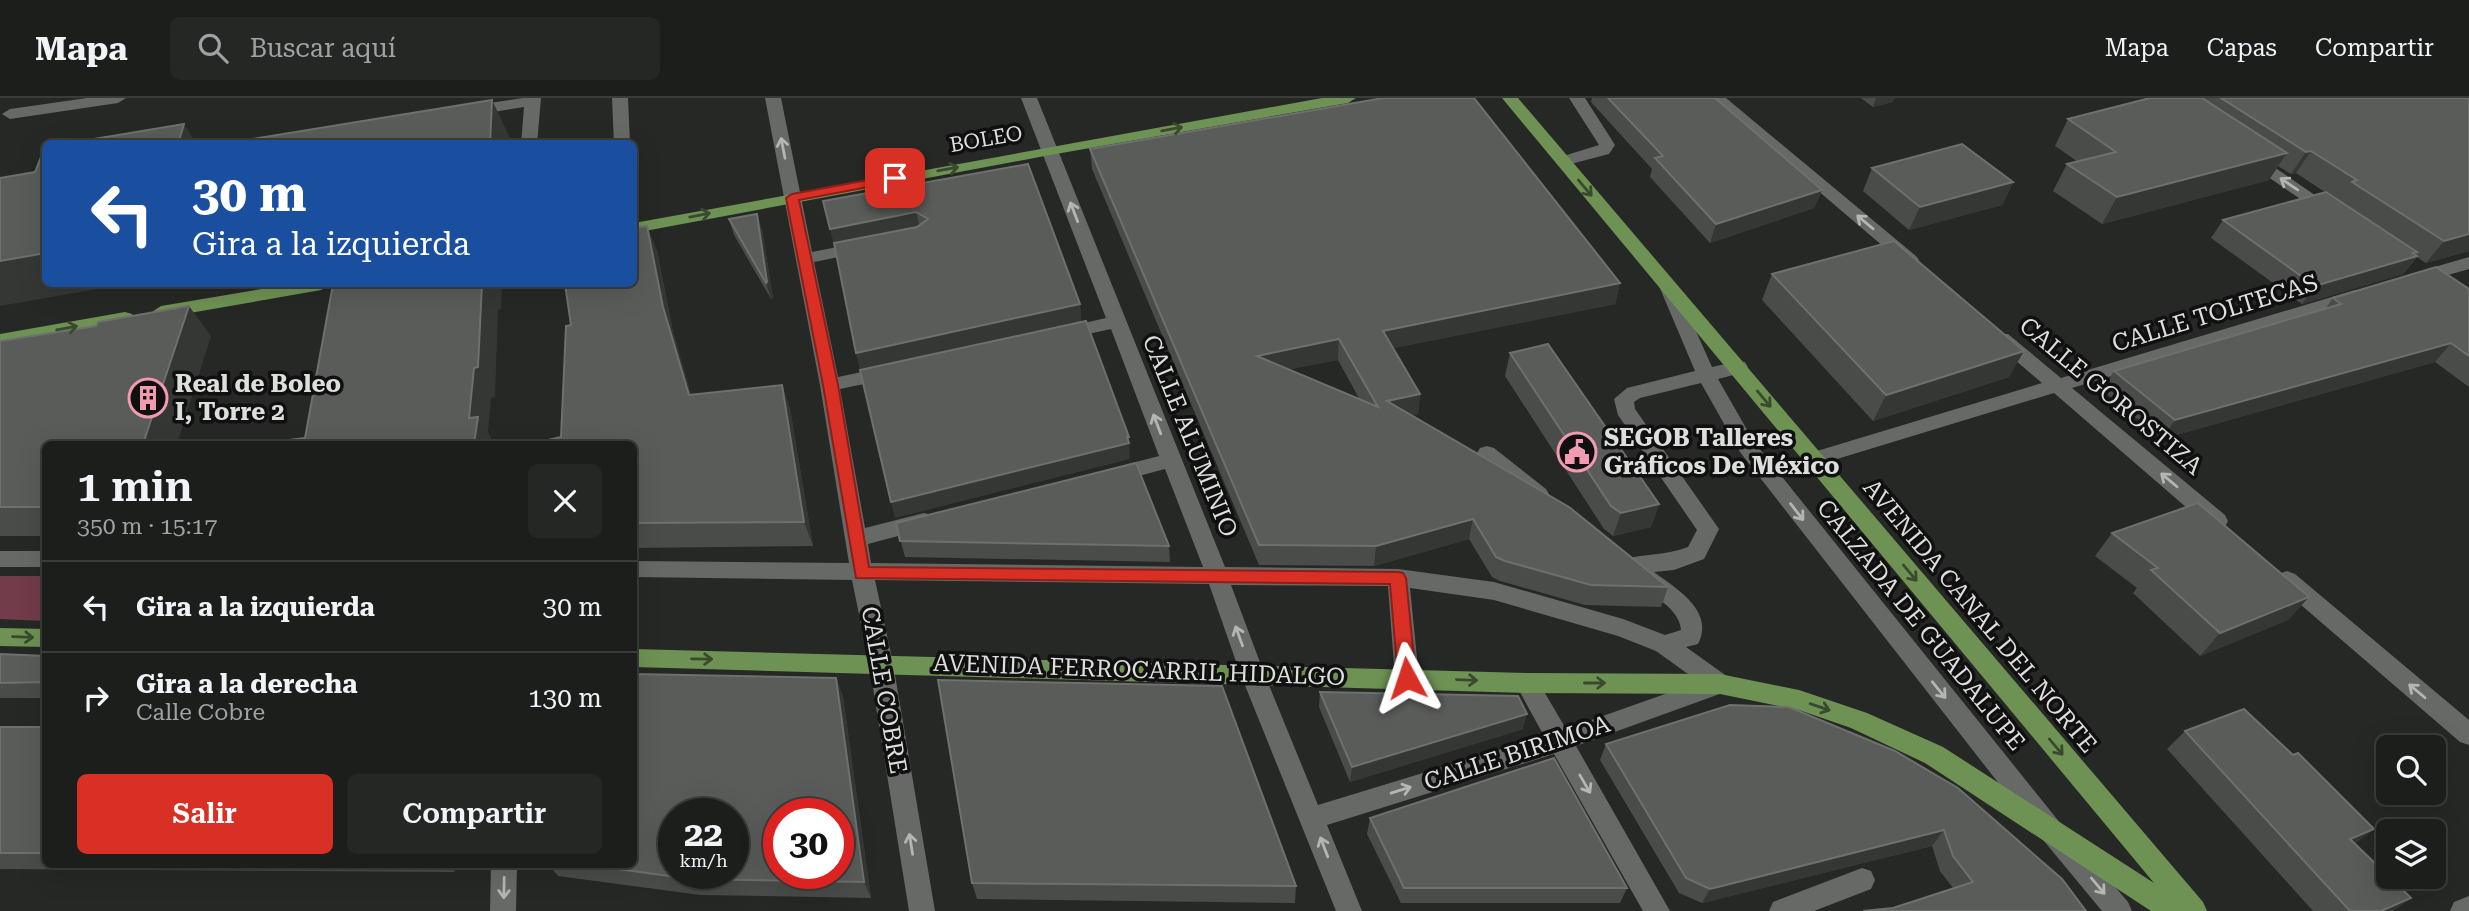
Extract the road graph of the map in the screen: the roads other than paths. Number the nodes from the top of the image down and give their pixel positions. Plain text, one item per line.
1 (20, 98) edge
2 (118, 98) edge
3 (620, 98) edge
4 (773, 98) edge
5 (1029, 98) edge
6 (1348, 98) edge
7 (1510, 98) edge
8 (1577, 98) edge
9 (1717, 98) edge
10 (533, 99) edge
11 (10, 114) junction
12 (451, 114) edge
13 (0, 129) edge
14 (529, 140) edge
15 (622, 140) edge
16 (1050, 150) junction
17 (2241, 152) edge
18 (1563, 162) junction
19 (792, 198) junction
20 (2345, 221) edge
21 (637, 227) edge
22 (881, 244) edge
23 (803, 259) junction
24 (2403, 260) edge
25 (2469, 263) edge
26 (1920, 269) edge
27 (2426, 275) junction
28 (2400, 283) edge
29 (1667, 284) junction
30 (304, 287) edge
31 (2448, 289) edge
32 (2374, 291) edge
33 (1117, 322) junction
34 (1983, 323) edge
35 (1049, 337) edge
36 (0, 340) edge
37 (912, 367) edge
38 (1738, 367) junction
39 (1707, 377) junction
40 (830, 385) junction
41 (2058, 385) junction
42 (1487, 453) dead end
43 (1815, 459) junction
44 (1171, 460) junction
45 (1093, 480) edge
46 (1558, 510) edge
47 (949, 515) edge
48 (858, 538) junction
49 (2237, 538) edge
50 (1609, 550) edge
51 (0, 559) edge
52 (42, 559) edge
53 (2269, 565) edge
54 (1630, 566) junction
55 (637, 569) edge
56 (862, 573) junction
57 (1217, 576) junction
58 (1398, 578) junction
59 (0, 637) edge
60 (42, 638) edge
61 (1664, 644) junction
62 (637, 658) edge
63 (881, 663) junction
64 (1252, 673) junction
65 (1407, 678) junction
66 (1527, 683) junction
67 (1720, 684) junction
68 (2469, 735) edge
69 (1561, 741) junction
70 (1313, 818) junction
71 (2048, 827) junction
72 (504, 868) edge
73 (1862, 880) dead end
74 (2469, 909) edge
75 (503, 911) edge
76 (922, 911) edge
77 (1349, 911) edge
78 (1657, 911) edge
79 (1782, 911) edge
80 (2119, 911) edge
81 (2174, 911) edge
82 (2194, 911) edge
83 (2463, 911) edge

1 - 11 street
2 - 11 street
3 - 15 street
19 -> 4 street, CALLE COBRE
5 - 16 street, CALLE ALUMINIO
16 -> 6 main road, BOLEO
7 - 18 main road, AVENIDA CANAL DEL NORTE
8 - 18 street
26 -> 9 street
10 - 12 street
10 - 14 street
11 - 13 street
19 -> 16 main road, BOLEO
33 -> 16 street, CALLE ALUMINIO
20 -> 17 street
18 -> 29 main road, AVENIDA CANAL DEL NORTE
21 -> 19 main road, BOLEO
19 - 23 street, CALLE COBRE
22 - 23 street
23 - 40 street, CALLE COBRE
24 - 27 street
25 - 27 street
27 - 28 street
27 - 31 street
29 - 38 main road, AVENIDA CANAL DEL NORTE
29 - 39 street, CALZADA DE GUADALUPE
36 -> 30 main road
32 - 41 street, CALLE TOLTECAS
33 - 35 street
44 -> 33 street, CALLE ALUMINIO
34 - 41 street, CALLE GOROSTIZA
37 - 40 street
38 - 39 street
38 -> 43 main road, AVENIDA CANAL DEL NORTE
39 - 54 street
39 -> 71 street, CALZADA DE GUADALUPE
40 - 48 street, CALLE COBRE
41 - 43 street, CALLE TOLTECAS
49 -> 41 street, CALLE GOROSTIZA
42 - 46 street
43 -> 82 main road, AVENIDA CANAL DEL NORTE
44 - 45 street
44 - 57 street, CALLE ALUMINIO
47 - 48 street
48 - 56 street, CALLE COBRE
50 - 54 street
51 - 52 street
68 -> 53 street
54 - 61 street
55 - 56 street
56 - 57 street
56 - 63 street, CALLE COBRE
57 - 58 street
64 -> 57 street, CALLE ALUMINIO
58 - 61 street
58 - 65 street
59 -> 60 main road
61 - 67 street
62 -> 63 main road, AVENIDA FERROCARRIL HIDALGO
63 - 64 main road, AVENIDA FERROCARRIL HIDALGO
76 -> 63 street, CALLE COBRE
64 - 65 main road, AVENIDA FERROCARRIL HIDALGO
64 - 70 street, CALLE ALUMINIO
65 -> 66 main road, AVENIDA FERROCARRIL HIDALGO
66 -> 67 main road, AVENIDA FERROCARRIL HIDALGO
66 - 69 street
67 - 69 street, CALLE BIRIMOA
67 -> 71 main road, AVENIDA FERROCARRIL HIDALGO
70 -> 69 street, CALLE BIRIMOA
69 -> 78 street
77 -> 70 street, CALLE ALUMINIO
71 -> 80 street, CALZADA DE GUADALUPE
71 - 81 main road, AVENIDA FERROCARRIL HIDALGO
72 -> 75 street
73 - 79 street
74 - 83 street

